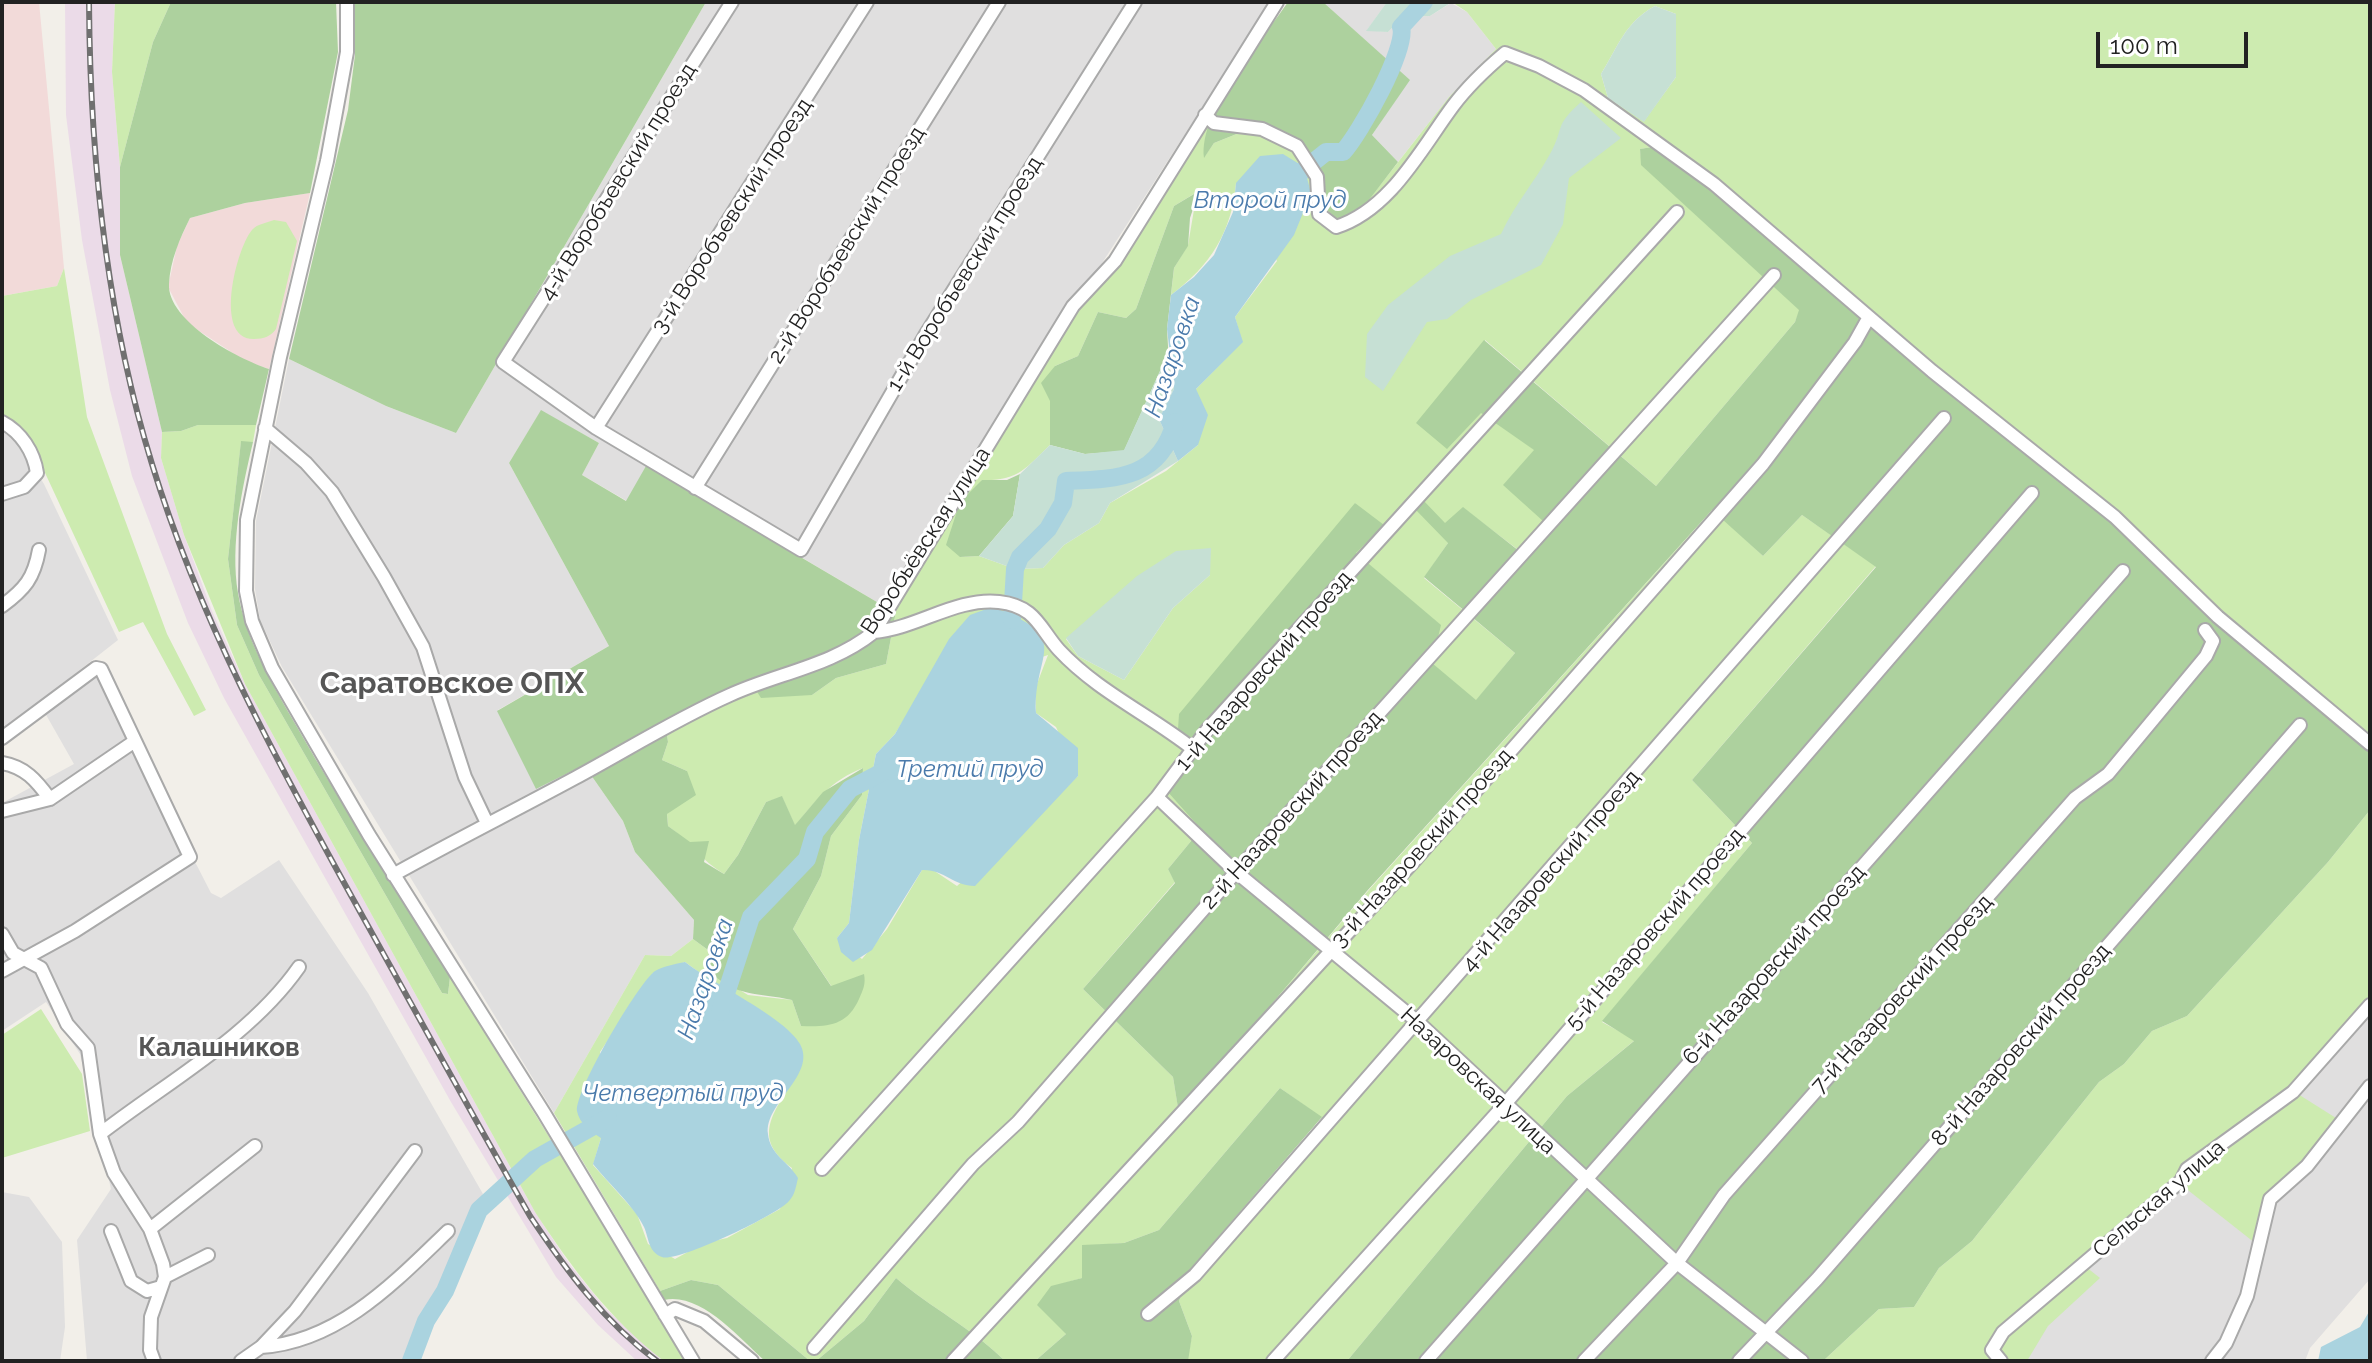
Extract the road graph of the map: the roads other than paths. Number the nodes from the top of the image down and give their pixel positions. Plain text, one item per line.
1 (347, 2) edge
2 (732, 2) edge
3 (867, 2) edge
4 (999, 2) edge
5 (1135, 2) edge
6 (1277, 2) edge
7 (1205, 115) junction
8 (1677, 212) dead end
9 (1774, 275) dead end
10 (1869, 317) junction
11 (1944, 418) dead end
12 (2, 422) edge
13 (265, 428) junction
14 (596, 428) junction
15 (695, 488) junction
16 (2032, 493) dead end
17 (2, 494) edge
18 (39, 550) dead end
19 (2123, 571) dead end
20 (2, 606) edge
21 (2205, 630) dead end
22 (874, 632) junction
23 (2300, 725) dead end
24 (2, 738) edge
25 (135, 741) junction
26 (2370, 744) edge
27 (1193, 749) junction
28 (2, 763) edge
29 (1157, 797) junction
30 (50, 799) junction
31 (2, 811) edge
32 (486, 821) junction
33 (1236, 872) junction
34 (393, 875) junction
35 (2, 934) edge
36 (1329, 949) junction
37 (27, 960) junction
38 (299, 967) dead end
39 (2, 971) edge
40 (2370, 1005) edge
41 (1419, 1023) junction
42 (2370, 1086) edge
43 (1505, 1104) junction
44 (100, 1134) junction
45 (255, 1146) dead end
46 (415, 1151) dead end
47 (822, 1169) dead end
48 (1586, 1182) junction
49 (150, 1229) junction
50 (111, 1231) dead end
51 (448, 1231) dead end
52 (208, 1255) dead end
53 (1677, 1263) junction
54 (163, 1282) junction
55 (1148, 1314) dead end
56 (665, 1315) junction
57 (1765, 1334) junction
58 (261, 1347) junction
59 (814, 1348) dead end
60 (154, 1361) edge
61 (241, 1361) edge
62 (693, 1361) edge
63 (752, 1361) edge
64 (953, 1361) edge
65 (1273, 1361) edge
66 (1426, 1361) edge
67 (1584, 1361) edge
68 (1739, 1361) edge
69 (1802, 1361) edge
70 (2001, 1361) edge
71 (2212, 1361) edge

1 - 13 street
2 - 14 street, 4-й Воробъевский проезд
3 - 14 street, 3-й Воробъевский проезд
4 - 15 street, 2-й Воробъевский проезд
5 - 15 street, 1-й Воробъевский проезд
6 - 7 street, Воробьёвская улица
7 - 10 street
7 - 22 street, Воробьёвская улица
8 - 27 street, 1-й Назаровский проезд
9 - 33 street, 2-й Назаровский проезд
10 - 26 street
10 - 36 street, 3-й Назаровский проезд
11 - 41 street, 4-й Назаровский проезд
12 - 17 street
13 - 32 street
13 - 34 street
14 - 15 street
16 - 43 street, 5-й Назаровский проезд
18 - 20 street
19 - 48 street, 6-й Назаровский проезд
21 - 53 street, 7-й Назаровский проезд
22 - 27 street
22 - 32 street, Воробьёвская улица
23 - 57 street, 8-й Назаровский проезд
24 - 25 street
25 - 30 street
25 - 37 street
27 - 29 street, 1-й Назаровский проезд
28 - 30 street
29 - 33 street, Назаровская улица
29 - 47 street, 1-й Назаровский проезд
30 - 31 street
32 - 34 street, Воробьёвская улица
33 - 36 street, Назаровская улица
33 - 59 street, 2-й Назаровский проезд
34 - 56 street
35 - 37 street
36 - 41 street, Назаровская улица
36 - 64 street, 3-й Назаровский проезд
37 - 39 street
37 - 44 street
38 - 44 street
40 - 70 street, Сельская улица
41 - 43 street, Назаровская улица
41 - 55 street, 4-й Назаровский проезд
42 - 71 street
43 - 48 street, Назаровская улица
43 - 65 street, 5-й Назаровский проезд
44 - 49 street
45 - 49 street
46 - 58 street
48 - 53 street, Назаровская улица
48 - 66 street, 6-й Назаровский проезд
49 - 54 street
50 - 54 street
51 - 58 street
52 - 54 street
53 - 57 street, Назаровская улица
53 - 67 street, 7-й Назаровский проезд
54 - 60 street
56 - 62 street
56 - 63 street
57 - 68 street, 8-й Назаровский проезд
57 - 69 street, Назаровская улица
58 - 61 street

